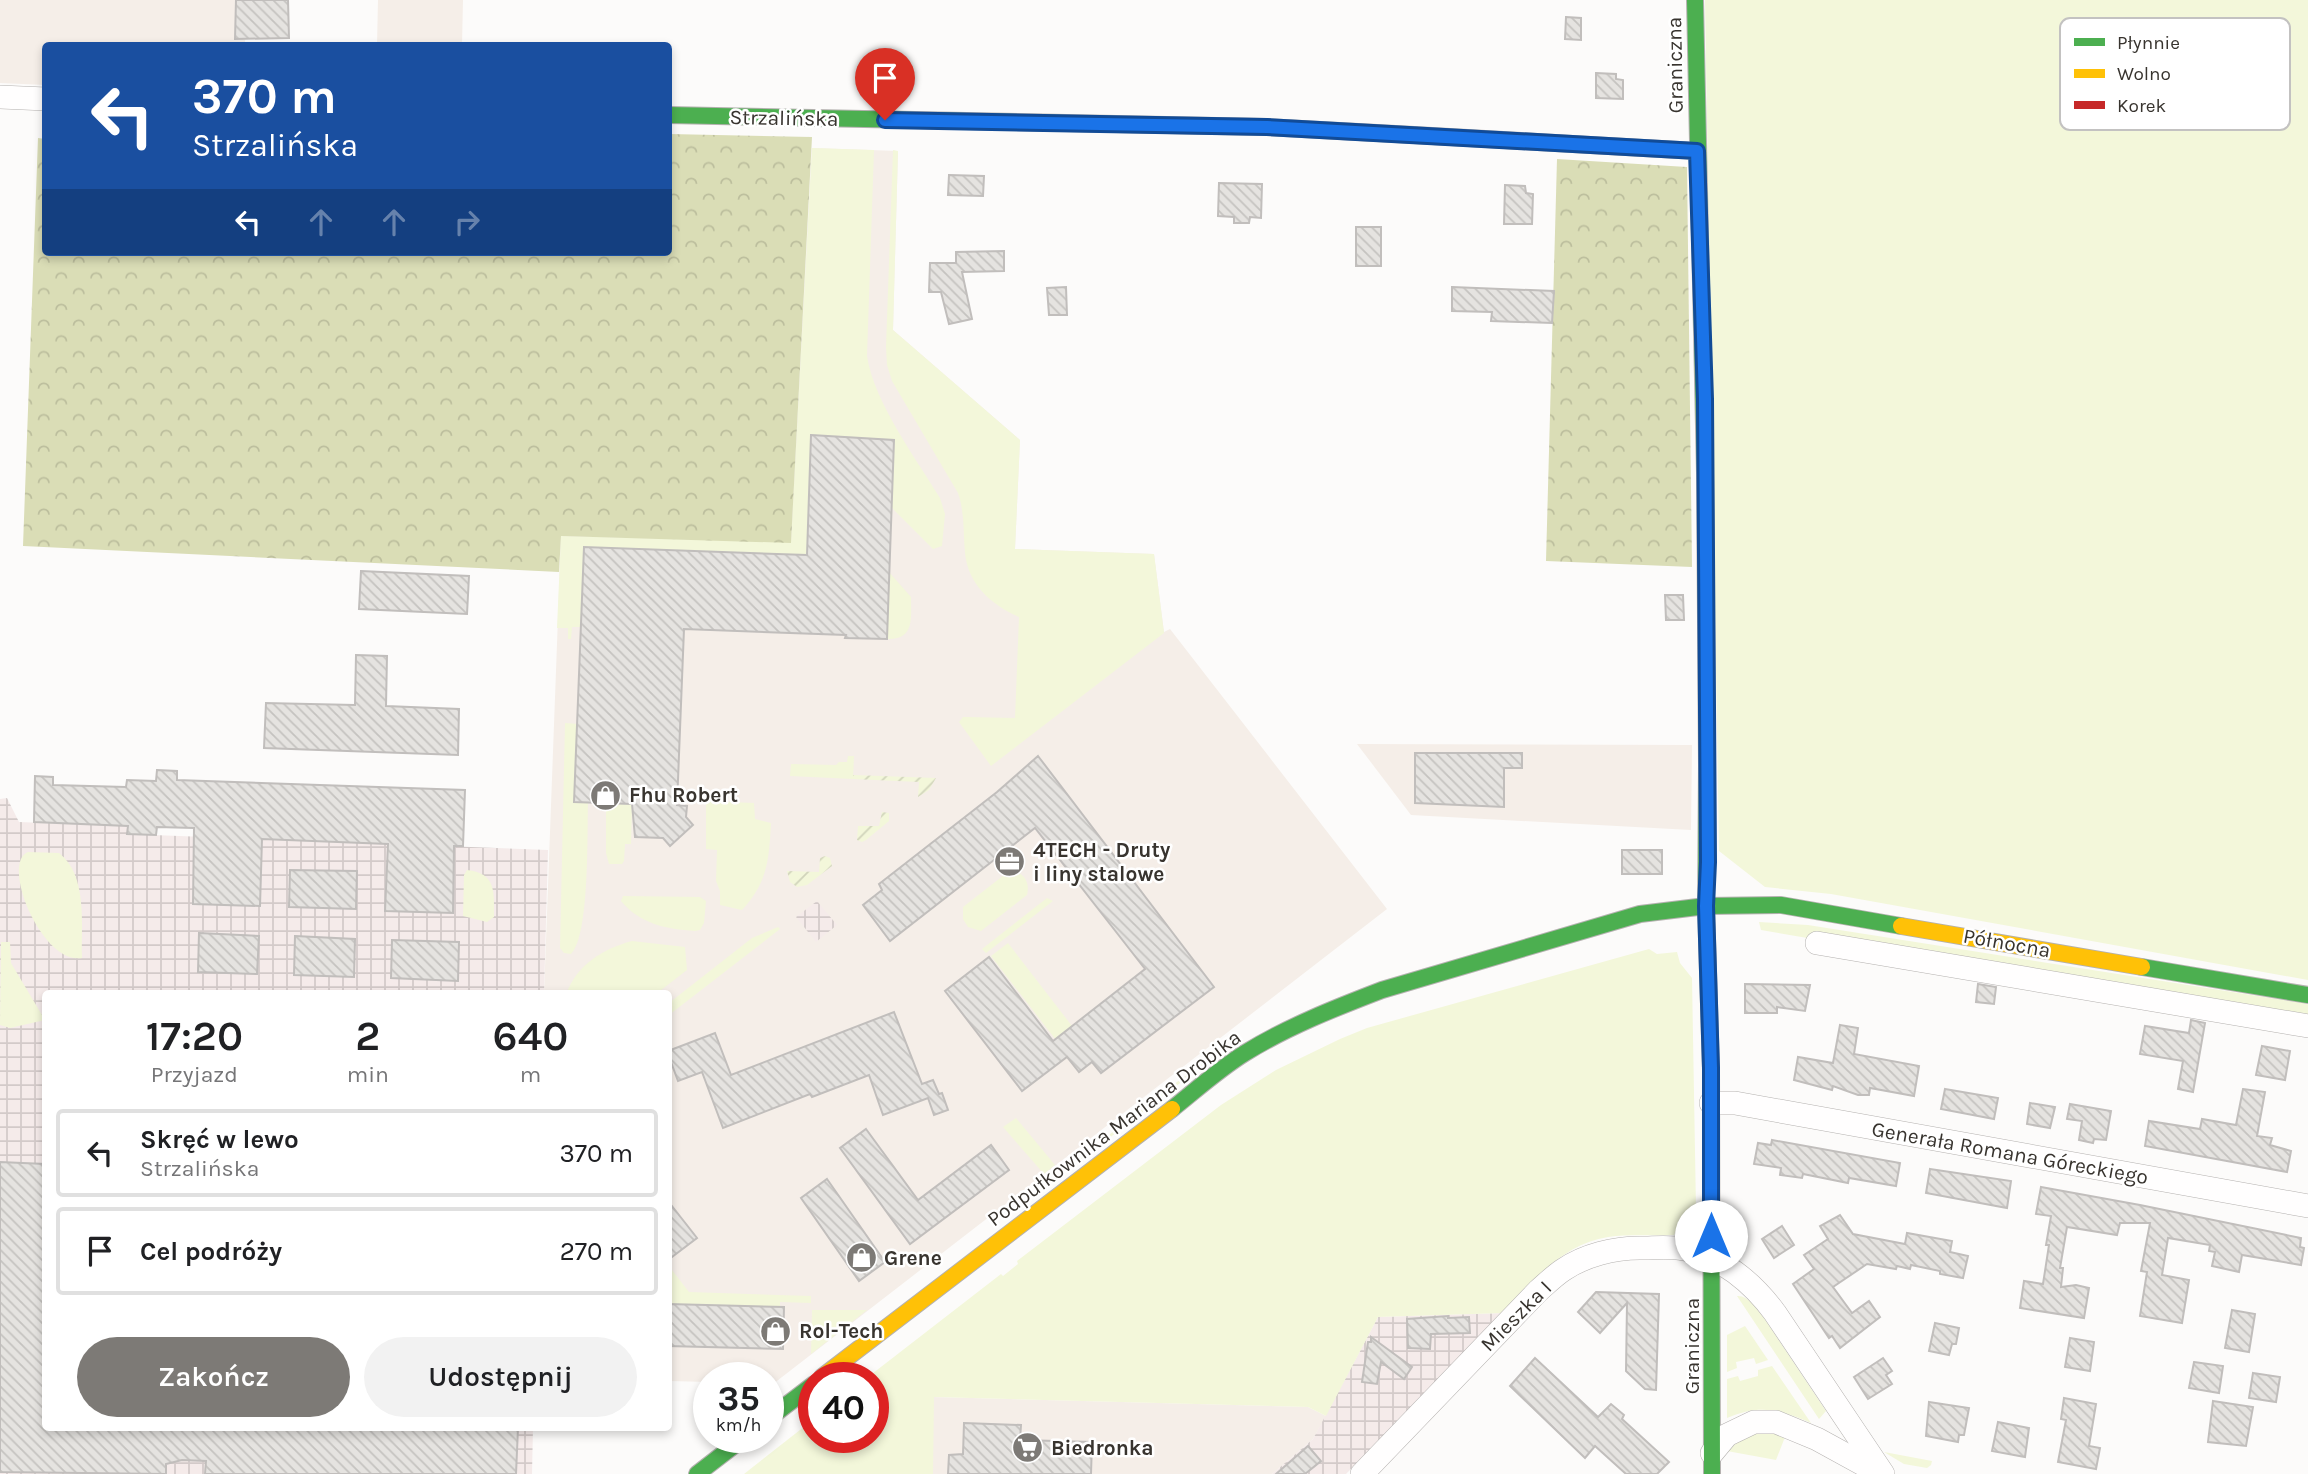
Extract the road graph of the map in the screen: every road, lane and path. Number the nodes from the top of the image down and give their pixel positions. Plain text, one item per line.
1 (1695, 0) edge
2 (0, 97) edge
3 (42, 99) edge
4 (672, 115) edge
5 (1697, 151) junction
6 (1706, 906) junction
7 (1816, 943) dead end
8 (2308, 995) edge
9 (2308, 1026) edge
10 (1711, 1103) junction
11 (2308, 1206) edge
12 (1711, 1258) junction
13 (842, 1362) edge
14 (798, 1396) edge
15 (784, 1407) edge
16 (724, 1453) edge
17 (1712, 1464) edge
18 (697, 1474) edge
19 (1362, 1474) edge
20 (1882, 1474) edge

1 - 5 street, Graniczna
2 - 3 street
4 - 5 street, Strzalińska
5 - 6 street, Graniczna
6 - 8 street, Północna
6 - 10 street, Graniczna
6 - 13 street, Podpułkownika Mariana Drobika
7 - 9 street, Północna
10 - 11 street, Generała Romana Góreckiego
10 - 12 street, Graniczna
12 - 17 street, Graniczna
12 - 19 street, Mieszka I
12 - 20 street, Mieszka I
14 - 15 street
16 - 18 street
17 - 20 street

